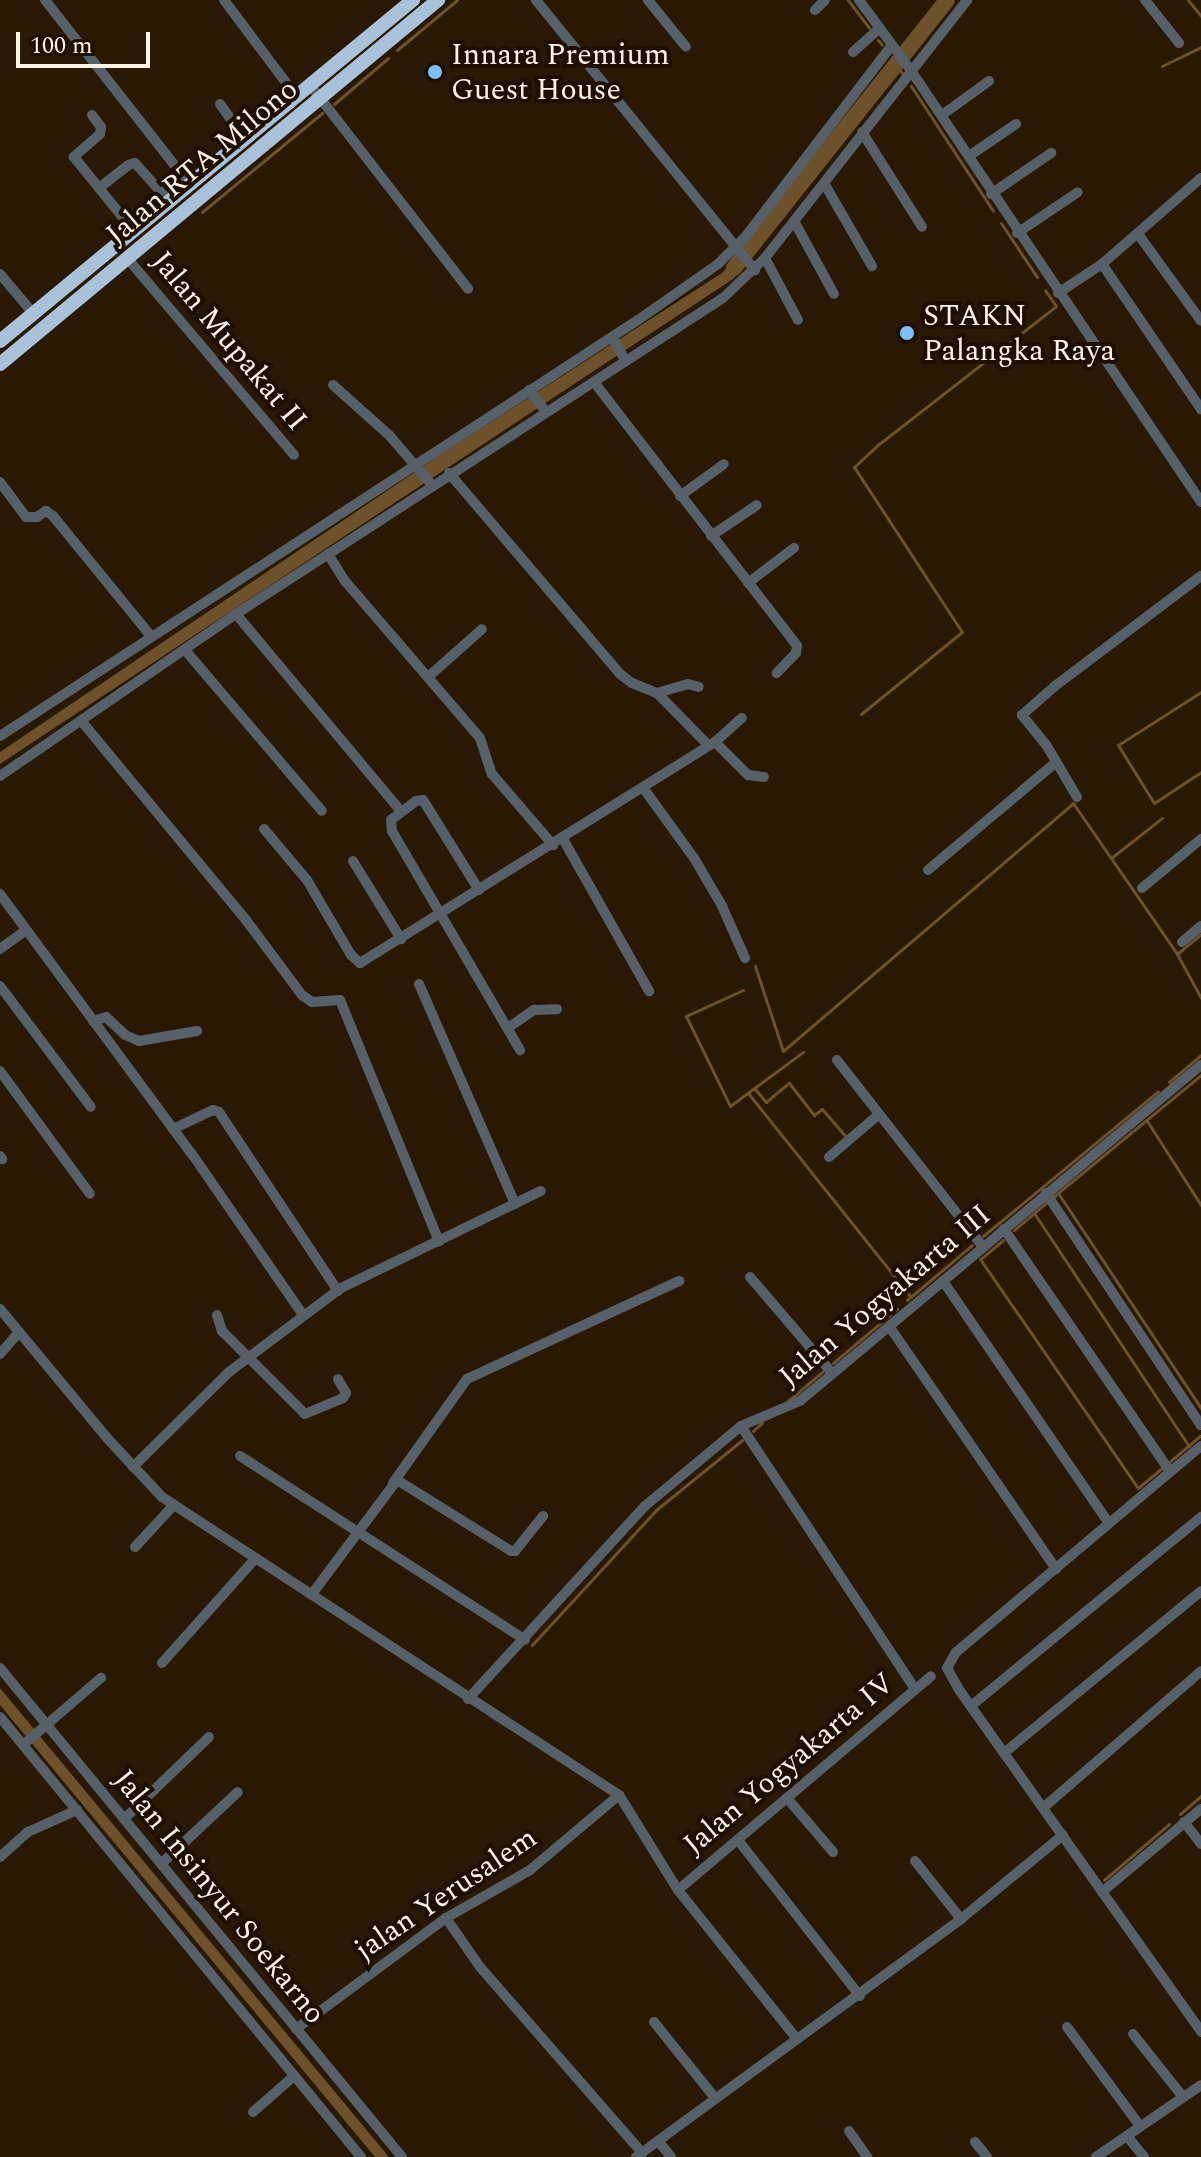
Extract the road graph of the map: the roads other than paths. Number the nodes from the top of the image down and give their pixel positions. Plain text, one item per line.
1 (45, 0) edge
2 (224, 0) edge
3 (413, 0) edge
4 (438, 0) edge
5 (536, 0) edge
6 (648, 0) edge
7 (825, 0) edge
8 (859, 0) edge
9 (967, 0) edge
10 (1145, 0) edge
11 (815, 10) dead end
12 (880, 28) junction
13 (1179, 43) dead end
14 (686, 47) dead end
15 (853, 52) dead end
16 (897, 52) junction
17 (912, 72) junction
18 (989, 81) dead end
19 (310, 85) junction
20 (296, 96) junction
21 (320, 98) junction
22 (220, 104) dead end
23 (92, 115) dead end
24 (942, 115) junction
25 (1016, 124) dead end
26 (862, 132) junction
27 (245, 139) junction
28 (1051, 153) dead end
29 (969, 156) junction
30 (1201, 178) edge
31 (824, 183) junction
32 (190, 185) junction
33 (99, 188) junction
34 (1078, 192) dead end
35 (991, 194) junction
36 (169, 201) junction
37 (794, 221) junction
38 (922, 227) dead end
39 (133, 230) junction
40 (1017, 233) junction
41 (1138, 234) junction
42 (127, 258) junction
43 (745, 258) junction
44 (765, 258) junction
45 (1102, 264) junction
46 (872, 266) dead end
47 (0, 274) edge
48 (468, 289) dead end
49 (60, 292) junction
50 (1058, 293) junction
51 (834, 294) dead end
52 (71, 305) junction
53 (33, 313) junction
54 (798, 320) dead end
55 (1201, 321) edge
56 (613, 339) junction
57 (0, 341) edge
58 (625, 360) junction
59 (0, 364) edge
60 (594, 382) junction
61 (333, 385) dead end
62 (537, 400) junction
63 (1201, 409) edge
64 (294, 455) dead end
65 (724, 464) dead end
66 (449, 473) junction
67 (423, 474) junction
68 (0, 482) edge
69 (680, 496) junction
70 (1201, 502) edge
71 (757, 505) dead end
72 (711, 536) junction
73 (794, 548) dead end
74 (328, 554) junction
75 (1201, 576) edge
76 (748, 583) junction
77 (236, 614) junction
78 (482, 629) dead end
79 (151, 636) junction
80 (185, 650) junction
81 (777, 673) dead end
82 (428, 677) junction
83 (699, 687) dead end
84 (657, 693) junction
85 (742, 718) dead end
86 (83, 723) junction
87 (0, 736) edge
88 (712, 744) junction
89 (1055, 763) junction
90 (0, 776) edge
91 (764, 777) dead end
92 (644, 789) junction
93 (1077, 797) dead end
94 (322, 811) dead end
95 (401, 811) junction
96 (264, 829) dead end
97 (1201, 839) edge
98 (558, 842) junction
99 (353, 861) dead end
100 (928, 870) dead end
101 (1142, 888) dead end
102 (479, 890) junction
103 (0, 894) edge
104 (442, 914) junction
105 (1201, 926) edge
106 (26, 930) junction
107 (401, 939) junction
108 (1182, 942) dead end
109 (0, 949) edge
110 (745, 958) dead end
111 (419, 984) dead end
112 (0, 986) edge
113 (649, 991) dead end
114 (557, 1009) dead end
115 (93, 1021) junction
116 (508, 1028) junction
117 (197, 1031) dead end
118 (520, 1050) dead end
119 (837, 1060) dead end
120 (1201, 1065) edge
121 (0, 1071) edge
122 (91, 1107) dead end
123 (878, 1115) junction
124 (173, 1129) junction
125 (829, 1157) dead end
126 (541, 1191) dead end
127 (1046, 1193) junction
128 (90, 1194) dead end
129 (515, 1204) junction
130 (1004, 1229) junction
131 (439, 1241) junction
132 (983, 1247) junction
133 (750, 1277) dead end
134 (679, 1281) dead end
135 (943, 1281) junction
136 (338, 1291) junction
137 (0, 1309) edge
138 (217, 1315) dead end
139 (303, 1315) junction
140 (889, 1326) junction
141 (19, 1332) junction
142 (0, 1354) edge
143 (248, 1358) junction
144 (832, 1373) junction
145 (338, 1379) dead end
146 (1201, 1425) edge
147 (741, 1426) junction
148 (1201, 1446) edge
149 (240, 1456) dead end
150 (133, 1467) junction
151 (1170, 1471) junction
152 (393, 1483) junction
153 (173, 1506) junction
154 (543, 1516) dead end
155 (1201, 1517) edge
156 (1109, 1523) junction
157 (356, 1531) junction
158 (135, 1547) dead end
159 (256, 1558) junction
160 (1056, 1569) junction
161 (1201, 1591) edge
162 (312, 1594) junction
163 (525, 1640) junction
164 (162, 1663) dead end
165 (0, 1668) edge
166 (1201, 1671) edge
167 (931, 1676) dead end
168 (101, 1678) dead end
169 (915, 1689) junction
170 (468, 1699) junction
171 (971, 1706) junction
172 (0, 1717) edge
173 (47, 1726) junction
174 (209, 1737) dead end
175 (30, 1740) junction
176 (1004, 1753) junction
177 (238, 1792) dead end
178 (619, 1795) junction
179 (787, 1798) junction
180 (1043, 1808) junction
181 (1201, 1809) edge
182 (77, 1810) junction
183 (124, 1819) junction
184 (1184, 1822) junction
185 (1063, 1835) junction
186 (738, 1840) junction
187 (1201, 1844) edge
188 (833, 1852) dead end
189 (0, 1857) edge
190 (915, 1861) dead end
191 (161, 1864) junction
192 (678, 1890) junction
193 (1102, 1892) junction
194 (446, 1918) junction
195 (961, 1919) junction
196 (860, 1996) junction
197 (1197, 2019) edge
198 (654, 2022) dead end
199 (1067, 2027) dead end
200 (296, 2029) junction
201 (1201, 2032) edge
202 (1133, 2034) dead end
203 (796, 2038) junction
204 (294, 2076) junction
205 (1201, 2085) edge
206 (1183, 2097) junction
207 (715, 2098) junction
208 (253, 2112) dead end
209 (1140, 2126) junction
210 (849, 2131) dead end
211 (1127, 2136) junction
212 (659, 2142) junction
213 (975, 2142) dead end
214 (639, 2155) edge
215 (361, 2157) edge
216 (402, 2157) edge
217 (671, 2157) edge
218 (867, 2157) edge
219 (987, 2157) edge
220 (1096, 2157) edge
221 (1144, 2157) edge

1 - 32 street
2 - 20 street
3 - 19 highway, Jalan RTA Milono
4 - 21 highway, Jalan RTA Milono
5 - 43 street
6 - 14 street
7 - 11 street
8 - 12 street
9 - 17 street
10 - 13 street
12 - 15 street
12 - 16 street
16 - 17 street
16 - 43 street
17 - 24 street
17 - 26 street
18 - 24 street
19 - 20 highway, Jalan RTA Milono
19 - 21 street
20 - 27 highway, Jalan RTA Milono
21 - 42 highway, Jalan RTA Milono
21 - 48 street
22 - 27 street
23 - 33 street
24 - 29 street
25 - 29 street
26 - 31 street
26 - 38 street
27 - 32 highway, Jalan RTA Milono
28 - 35 street
29 - 35 street
30 - 41 street
31 - 37 street
31 - 46 street
32 - 36 highway, Jalan RTA Milono
33 - 36 street
33 - 39 street
34 - 40 street
35 - 40 street
36 - 39 highway, Jalan RTA Milono
37 - 44 street
37 - 51 street
39 - 49 highway, Jalan RTA Milono
40 - 50 street
41 - 45 street
41 - 55 street
42 - 52 highway, Jalan RTA Milono
42 - 64 street, Jalan Mupakat II
43 - 44 street
43 - 56 street
43 - 58 street
44 - 54 street
45 - 50 street
45 - 63 street
47 - 53 street
49 - 52 highway
49 - 53 highway, Jalan RTA Milono
50 - 70 street
52 - 59 highway, Jalan RTA Milono
53 - 57 highway, Jalan RTA Milono
56 - 58 street
56 - 62 street
58 - 60 street
60 - 62 street
60 - 69 street
61 - 67 street
62 - 66 street
62 - 67 street
65 - 69 street
66 - 67 street
66 - 84 street
67 - 74 street
67 - 79 street
68 - 79 street
69 - 72 street
71 - 72 street
72 - 76 street
73 - 76 street
74 - 77 street
74 - 82 street
75 - 89 street
76 - 81 street
77 - 80 street
77 - 95 street
78 - 82 street
79 - 87 street
80 - 86 street
80 - 94 street
82 - 98 street
83 - 84 street
84 - 88 street
85 - 88 street
86 - 90 street
86 - 131 street
88 - 91 street
88 - 92 street
89 - 93 street
89 - 100 street
92 - 98 street
92 - 110 street
95 - 102 street
95 - 104 street
96 - 107 street
97 - 101 street
98 - 102 street
98 - 113 street
99 - 107 street
102 - 104 street
103 - 106 street
104 - 107 street
104 - 116 street
105 - 108 street
106 - 109 street
106 - 115 street
111 - 129 street
112 - 122 street
114 - 116 street
115 - 117 street
115 - 124 street
116 - 118 street
119 - 123 street
120 - 127 street, Jalan Yogyakarta III
121 - 128 street
123 - 125 street
123 - 132 street
124 - 136 street
124 - 139 street
126 - 129 street
127 - 130 street, Jalan Yogyakarta III
127 - 146 street
129 - 131 street
130 - 132 street, Jalan Yogyakarta III
130 - 151 street
131 - 136 street
132 - 135 street, Jalan Yogyakarta III
133 - 144 street
134 - 152 street
135 - 140 street, Jalan Yogyakarta III
135 - 156 street
136 - 139 street
137 - 141 street
138 - 143 street
139 - 143 street
140 - 144 street, Jalan Yogyakarta III
140 - 160 street
141 - 142 street
141 - 150 street
143 - 145 street
143 - 150 street
144 - 147 street, Jalan Yogyakarta III
147 - 163 street, Jalan Yogyakarta III
147 - 169 street
148 - 151 street
149 - 157 street
150 - 153 street
151 - 156 street
152 - 154 street
152 - 157 street
153 - 158 street
153 - 159 street
155 - 171 street
156 - 160 street
157 - 162 street
157 - 163 street
159 - 162 street
159 - 164 street
160 - 171 street
161 - 176 street
162 - 170 street
163 - 170 street, Jalan Yogyakarta III
165 - 173 street, Jalan Insinyur Soekarno
166 - 180 street
167 - 169 street, Jalan Yogyakarta IV
168 - 173 street
169 - 179 street, Jalan Yogyakarta IV
170 - 178 street
171 - 176 street
172 - 175 street, Jalan Insinyur Soekarno
173 - 175 street
173 - 183 street, Jalan Insinyur Soekarno
174 - 183 street
175 - 182 street, Jalan Insinyur Soekarno
176 - 180 street
177 - 191 street
178 - 192 street
178 - 194 street, jalan Yerusalem
179 - 186 street, Jalan Yogyakarta IV
179 - 188 street
180 - 185 street
181 - 184 street
182 - 189 street
182 - 204 street, Jalan Insinyur Soekarno
183 - 191 street, Jalan Insinyur Soekarno
184 - 187 street
184 - 193 street
185 - 193 street
185 - 195 street
186 - 192 street, Jalan Yogyakarta IV
186 - 196 street
190 - 195 street
191 - 200 street, Jalan Insinyur Soekarno
192 - 203 street
193 - 197 street
194 - 200 street, jalan Yerusalem
194 - 214 street
195 - 196 street
196 - 203 street
197 - 201 street
198 - 207 street
199 - 209 street
200 - 216 street, Jalan Insinyur Soekarno
202 - 206 street
203 - 207 street
204 - 208 street
204 - 215 street, Jalan Insinyur Soekarno
205 - 206 street
206 - 209 street
207 - 212 street
209 - 211 street
210 - 218 street
211 - 220 street
211 - 221 street
212 - 214 street
212 - 217 street
213 - 219 street

